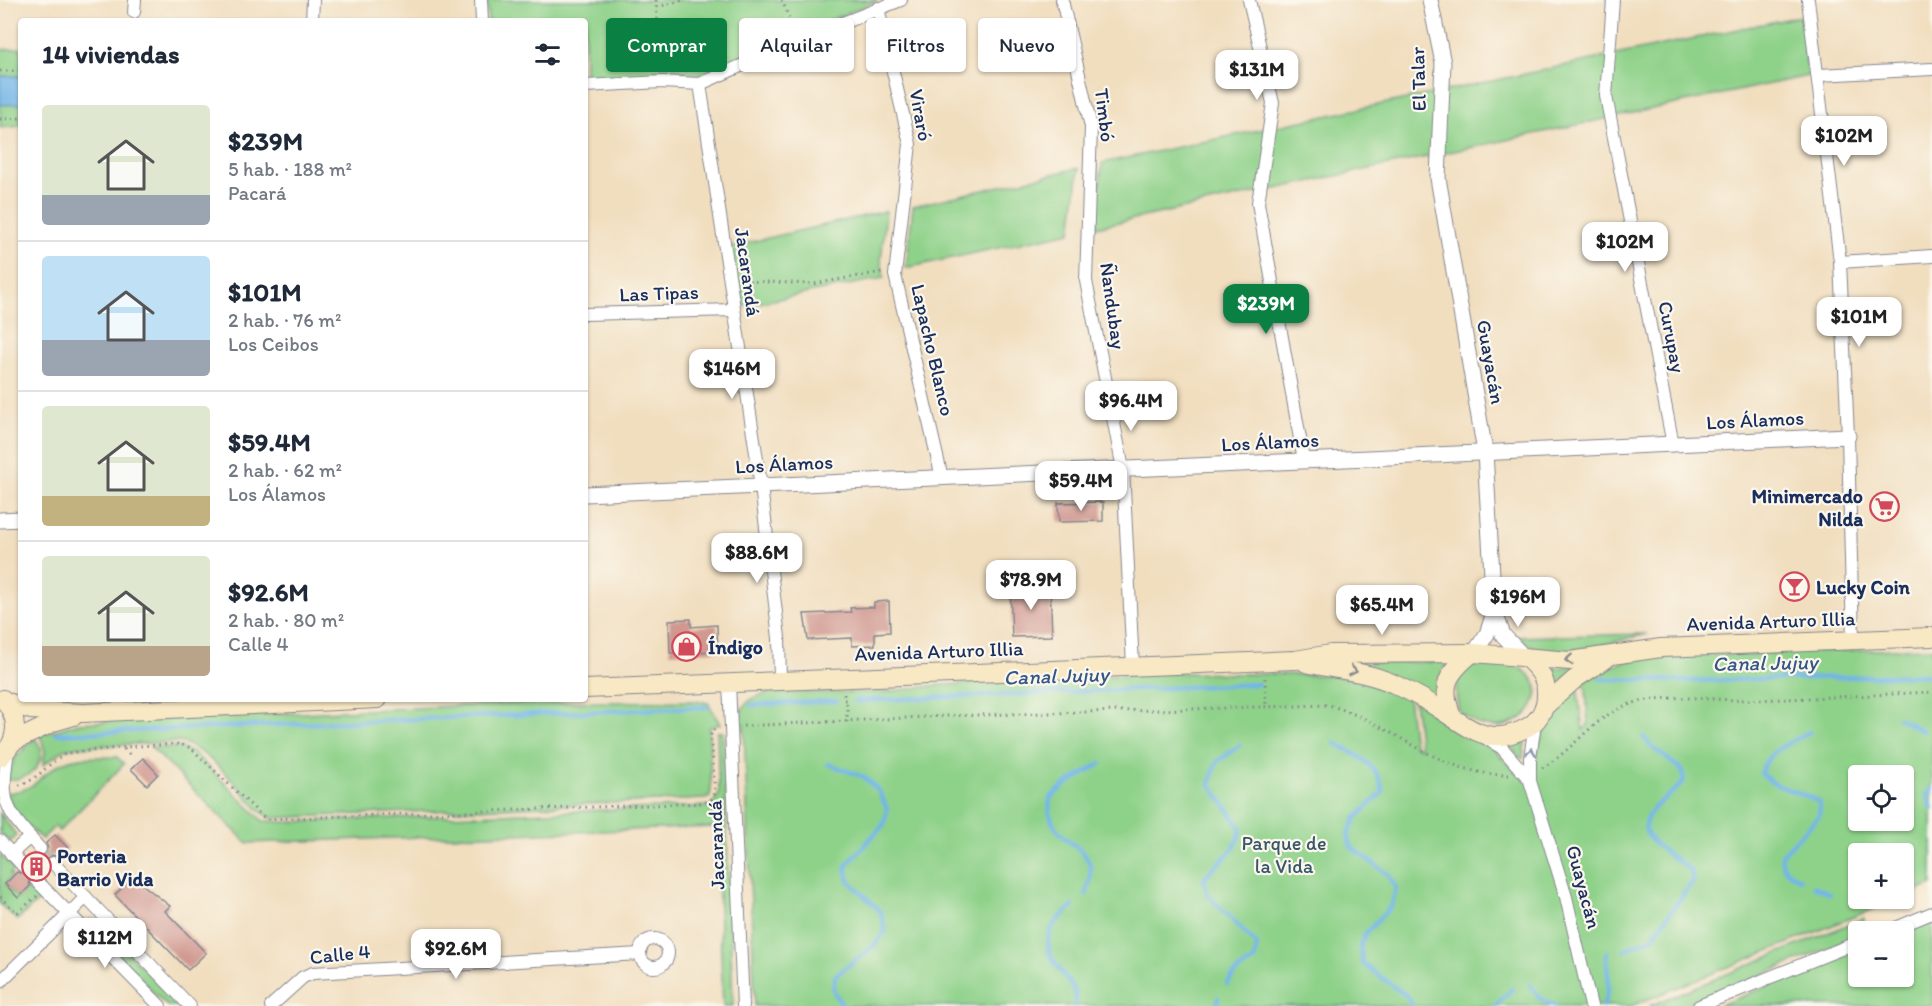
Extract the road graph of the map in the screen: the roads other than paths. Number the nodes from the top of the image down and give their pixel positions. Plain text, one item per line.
1 (313, 0) edge
2 (481, 0) edge
3 (901, 0) edge
4 (1062, 0) edge
5 (1249, 0) edge
6 (1430, 0) edge
7 (1613, 0) edge
8 (1808, 0) edge
9 (878, 8) junction
10 (312, 18) edge
11 (482, 18) edge
12 (1932, 69) edge
13 (1819, 75) junction
14 (700, 84) junction
15 (588, 86) edge
16 (1440, 122) joint
17 (1088, 200) joint
18 (900, 231) joint
19 (1932, 256) edge
20 (1840, 262) junction
21 (734, 310) junction
22 (588, 314) edge
23 (1848, 436) junction
24 (1673, 445) junction
25 (1485, 452) junction
26 (1304, 461) junction
27 (1123, 470) junction
28 (942, 478) junction
29 (760, 486) junction
30 (588, 494) edge
31 (18, 519) edge
32 (0, 520) edge
33 (1494, 610) junction
34 (1932, 637) edge
35 (1853, 640) junction
36 (1473, 652) junction
37 (1613, 655) junction
38 (1524, 656) junction
39 (1295, 660) junction
40 (1133, 666) junction
41 (780, 680) junction
42 (729, 682) junction
43 (588, 689) edge
44 (2, 699) edge
45 (295, 702) edge
46 (83, 713) junction
47 (1540, 715) junction
48 (1452, 717) junction
49 (1475, 733) junction
50 (7, 750) edge
51 (1530, 781) junction
52 (30, 837) junction
53 (0, 841) edge
54 (40, 849) tunnel mouth
55 (11, 854) junction
56 (53, 863) tunnel mouth
57 (23, 866) tunnel mouth
58 (40, 884) tunnel mouth
59 (86, 897) junction
60 (70, 912) junction
61 (1932, 913) edge
62 (1913, 921) edge
63 (1848, 946) edge
64 (640, 954) dead end
65 (0, 982) edge
66 (160, 1006) edge
67 (190, 1006) edge
68 (271, 1006) edge
69 (743, 1006) edge
70 (1591, 1006) edge
71 (1699, 1006) edge

1 - 10 street
2 - 11 street
3 - 9 street
4 - 17 street, Timbó
5 - 26 street
6 - 16 street, El Talar
7 - 24 street, Curupay
8 - 13 street
9 - 14 street
9 - 18 street, Viraró
12 - 13 street
13 - 20 street
14 - 15 street
14 - 21 street, Jacarandá
16 - 25 street, Guayacán
17 - 27 street, Ñandubay
18 - 28 street, Lapacho Blanco
19 - 20 street
20 - 23 street
21 - 22 street, Las Tipas
21 - 29 street, Jacarandá
23 - 24 street, Los Álamos
23 - 35 street
24 - 25 street, Los Álamos
25 - 26 street, Los Álamos
25 - 33 street, Guayacán
26 - 27 street, Los Álamos
27 - 28 street, Los Álamos
27 - 40 street, Ñandubay
28 - 29 street, Los Álamos
29 - 30 street, Los Álamos
29 - 41 street, Jacarandá
31 - 32 street
33 - 36 street, Guayacán
33 - 38 street, Guayacán
34 - 35 main road, Avenida Arturo Illia
35 - 37 main road, Avenida Arturo Illia
36 - 38 main road
36 - 39 main road, Avenida Arturo Illia
36 - 48 main road
37 -> 38 main road, Avenida Arturo Illia
37 - 47 main road, Avenida Arturo Illia
38 - 47 main road
39 - 40 main road, Avenida Arturo Illia
39 -> 48 main road, Avenida Arturo Illia
40 - 41 main road, Avenida Arturo Illia
41 - 42 main road, Avenida Arturo Illia
42 - 43 main road, Avenida Arturo Illia
42 - 69 street, Jacarandá
44 - 46 main road
44 - 50 main road
45 - 46 main road
46 - 50 main road
47 - 49 main road
51 -> 47 street, Guayacán
48 - 49 main road
49 - 51 street, Guayacán
50 - 52 street
51 - 70 street, Guayacán
52 - 54 street
52 - 55 street
53 - 55 street
55 - 57 street
56 - 59 street
58 - 60 street
59 - 60 street
59 - 67 street
60 - 65 street
60 - 66 street
61 - 62 street
63 - 71 street
64 - 68 street, Calle 4

